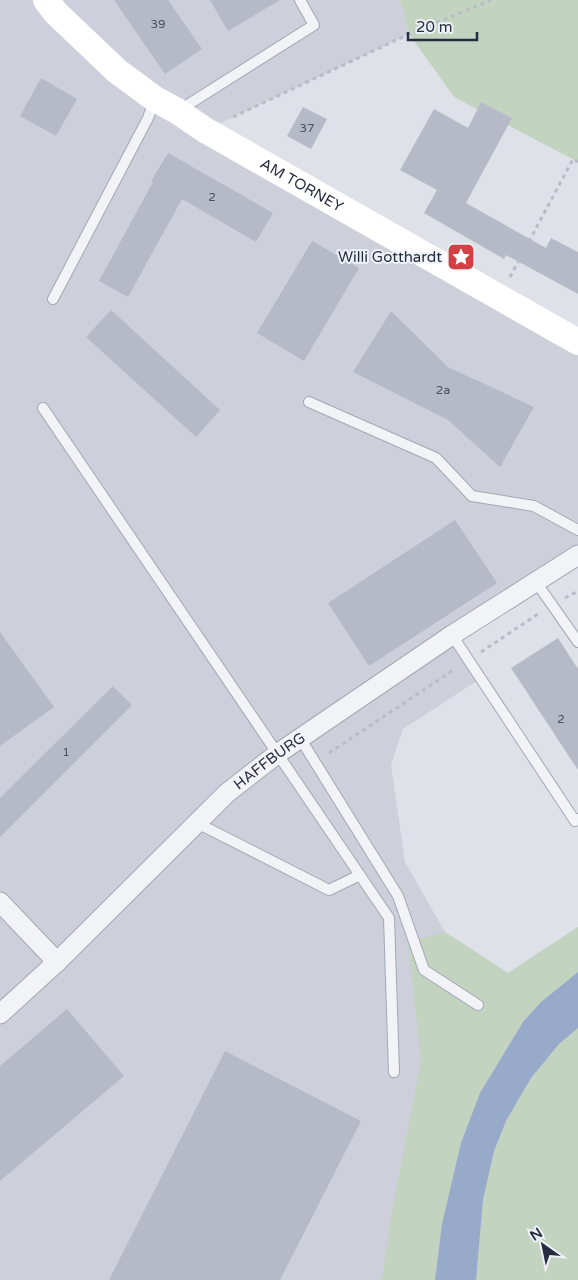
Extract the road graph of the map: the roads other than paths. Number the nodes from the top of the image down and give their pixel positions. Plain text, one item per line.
1 (46, 0) edge
2 (300, 0) edge
3 (166, 105) junction
4 (53, 299) dead end
5 (578, 342) edge
6 (309, 402) dead end
7 (43, 408) dead end
8 (578, 530) edge
9 (578, 555) edge
10 (536, 582) junction
11 (452, 635) junction
12 (578, 642) edge
13 (300, 738) junction
14 (277, 754) junction
15 (578, 819) edge
16 (197, 823) junction
17 (360, 875) junction
18 (0, 902) edge
19 (57, 962) junction
20 (478, 1005) dead end
21 (0, 1014) edge
22 (394, 1072) dead end

1 - 3 street, AM TORNEY
2 - 3 lane
3 - 4 lane
3 - 5 street, AM TORNEY
6 - 8 lane
7 - 14 lane
9 - 10 street, HAFFBURG
10 - 11 street, HAFFBURG
10 - 12 lane
11 - 13 street, HAFFBURG
11 - 15 lane
13 - 14 street, HAFFBURG
13 - 20 lane
14 - 16 street, HAFFBURG
14 - 17 lane
16 - 17 lane
16 - 19 street, HAFFBURG
17 - 22 lane
18 - 19 street
19 - 21 street, HAFFBURG

